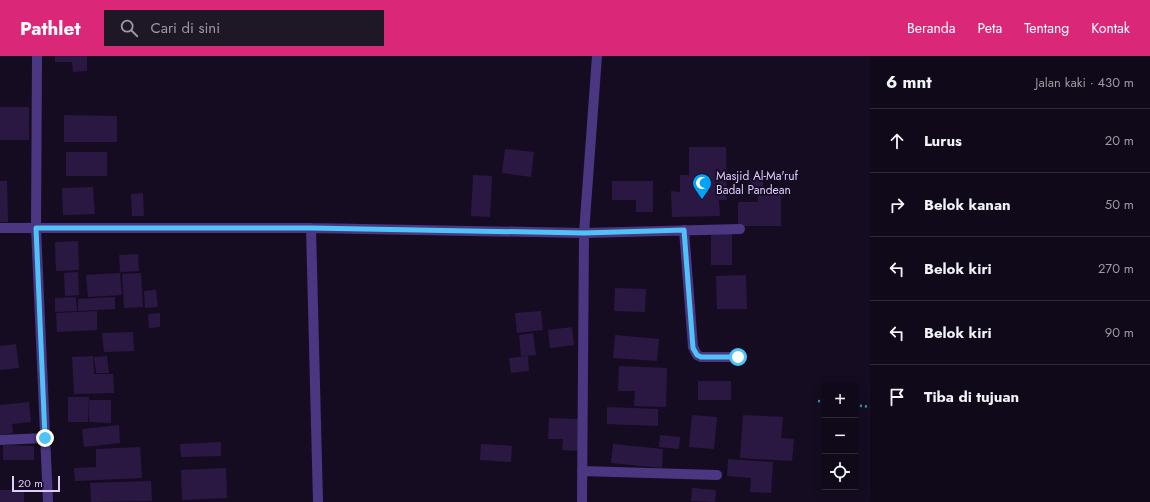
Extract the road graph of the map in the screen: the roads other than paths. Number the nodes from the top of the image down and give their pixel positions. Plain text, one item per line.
1 (37, 56) edge
2 (597, 56) edge
3 (0, 228) edge
4 (36, 228) junction
5 (311, 228) junction
6 (740, 229) dead end
7 (684, 230) junction
8 (584, 233) junction
9 (738, 357) dead end
10 (45, 438) junction
11 (0, 440) edge
12 (582, 471) junction
13 (717, 475) dead end
14 (48, 502) edge
15 (318, 502) edge
16 (582, 502) edge

1 - 4 street
2 - 8 street
3 - 4 street
4 - 5 street
4 - 10 street
5 - 8 street
5 - 15 street
6 - 7 street
7 - 8 street
7 - 9 street
8 - 12 street
10 - 11 street
10 - 14 street
12 - 13 street
12 - 16 street

